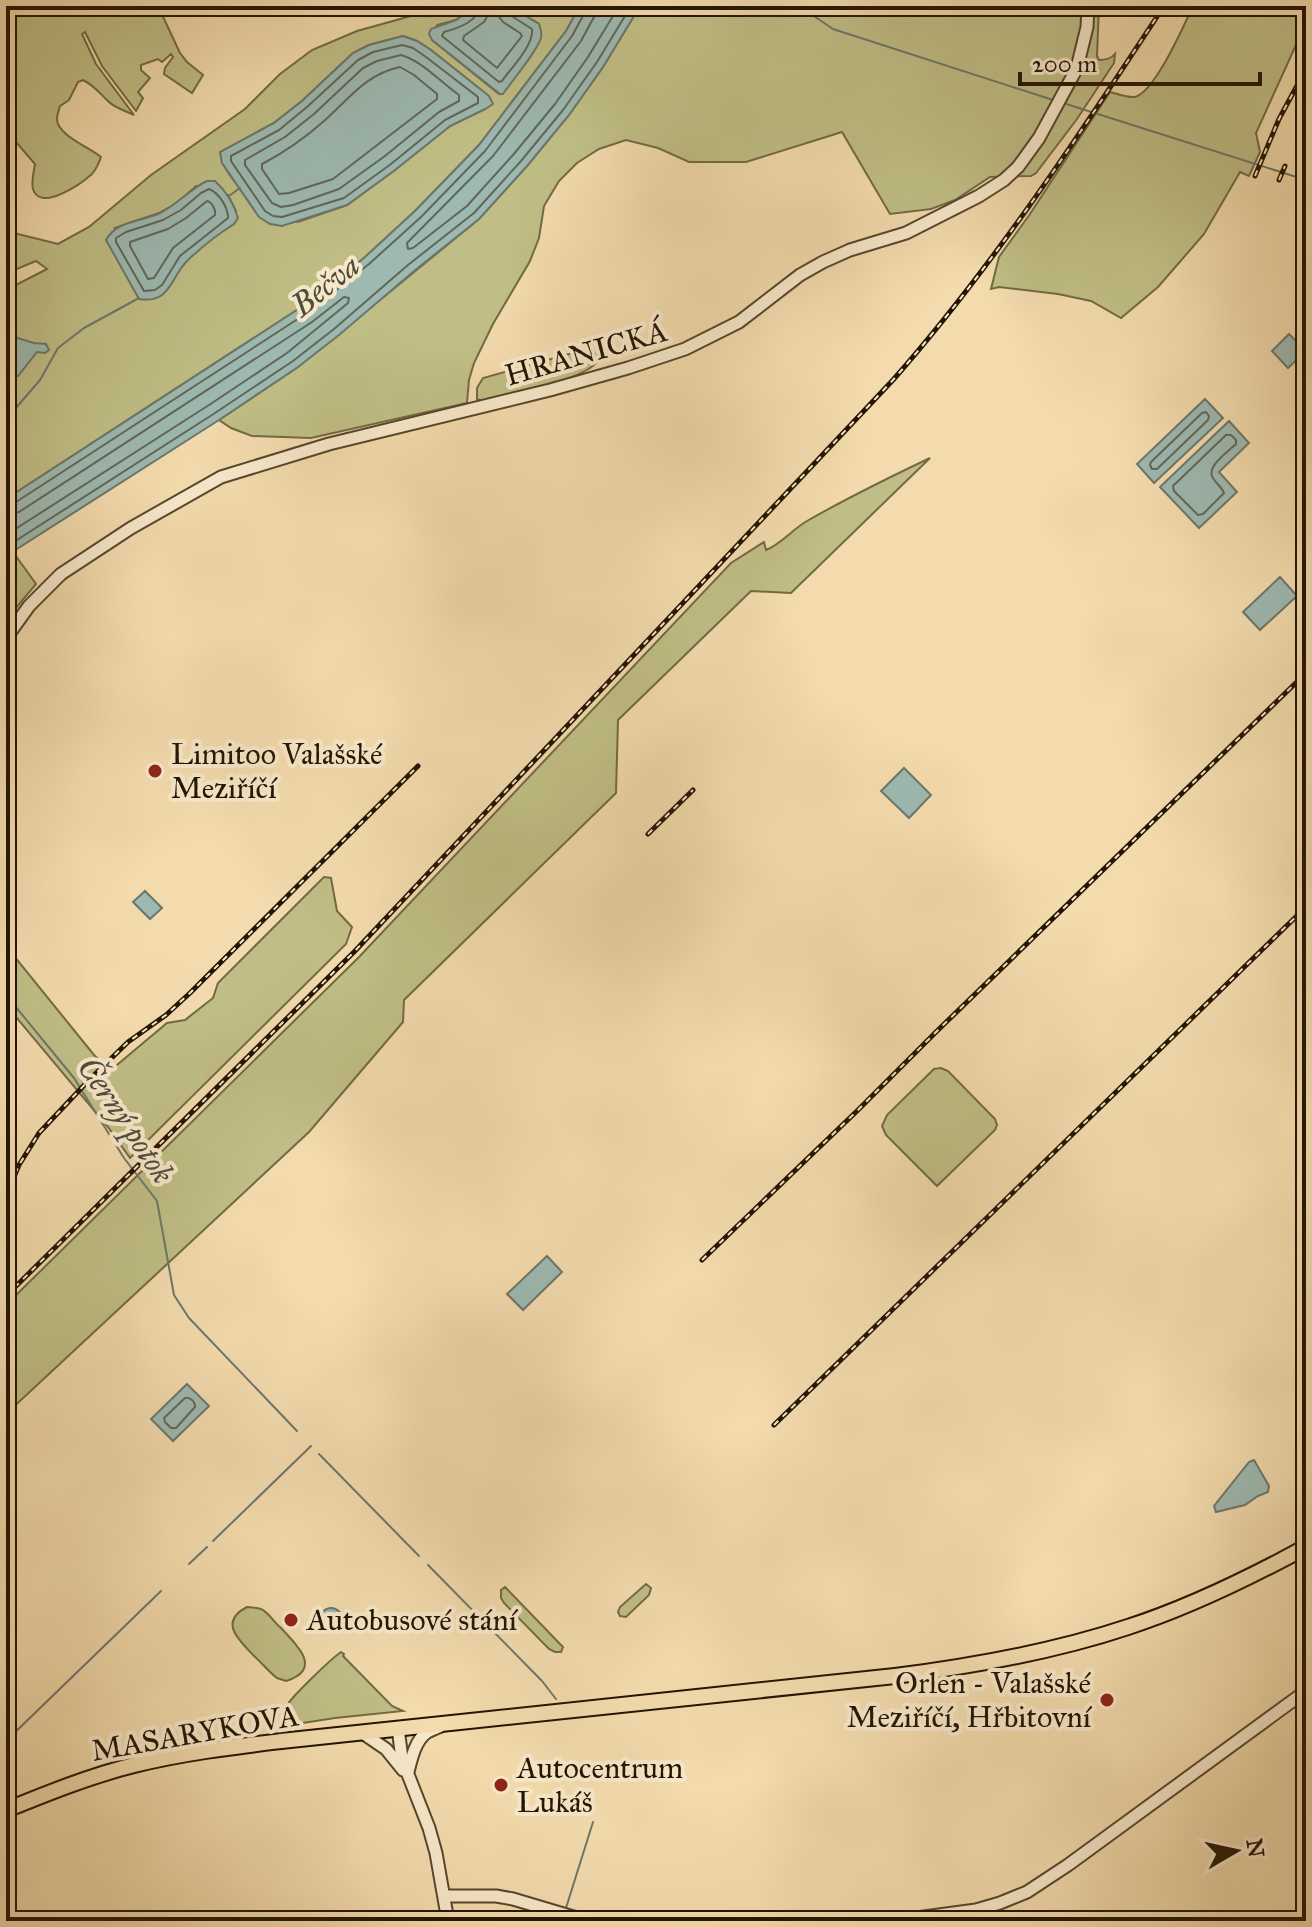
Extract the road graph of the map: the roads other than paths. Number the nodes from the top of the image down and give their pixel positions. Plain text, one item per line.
1 (1088, 6) edge
2 (6, 638) edge
3 (1306, 1547) edge
4 (1306, 1691) edge
5 (447, 1724) junction
6 (398, 1728) junction
7 (361, 1732) junction
8 (408, 1777) junction
9 (6, 1810) edge
10 (445, 1896) junction
11 (448, 1921) edge
12 (587, 1921) edge
13 (894, 1921) edge

1 - 2 street, HRANICKÁ
3 - 5 main road, MASARYKOVA
4 - 13 street
5 - 6 main road, MASARYKOVA
5 - 8 street
6 - 7 main road, MASARYKOVA
6 - 8 street
7 - 8 street
7 - 9 main road, MASARYKOVA
8 - 10 street
10 - 11 street
10 - 12 street

